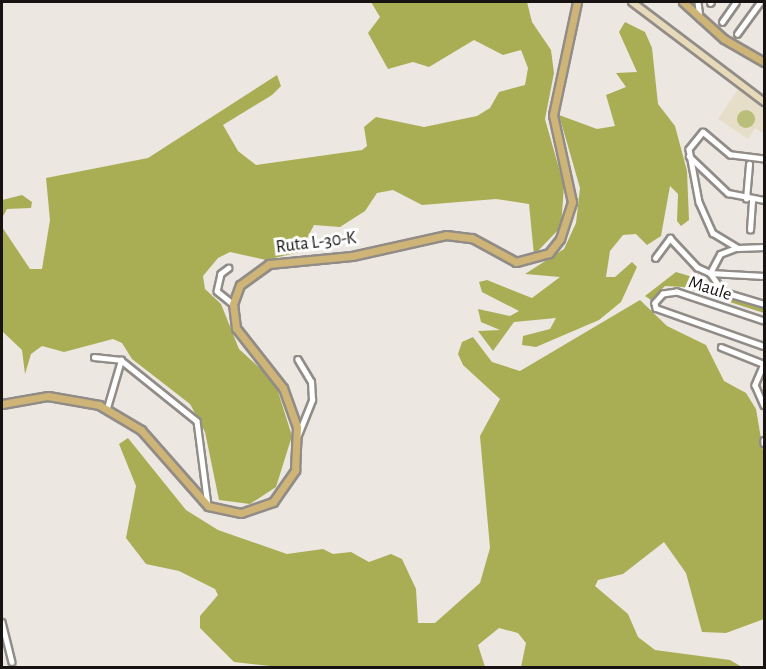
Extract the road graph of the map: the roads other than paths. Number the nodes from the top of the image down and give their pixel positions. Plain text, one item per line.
1 (578, 2) edge
2 (632, 2) edge
3 (683, 2) edge
4 (736, 2) edge
5 (760, 2) edge
6 (699, 4) edge
7 (690, 9) junction
8 (700, 18) junction
9 (722, 22) dead end
10 (737, 34) dead end
11 (765, 62) edge
12 (765, 102) edge
13 (689, 156) junction
14 (765, 159) edge
15 (749, 164) dead end
16 (749, 199) junction
17 (765, 201) edge
18 (750, 230) dead end
19 (765, 247) edge
20 (738, 248) junction
21 (655, 258) dead end
22 (229, 268) dead end
23 (710, 273) junction
24 (765, 276) edge
25 (233, 304) junction
26 (765, 304) edge
27 (765, 321) edge
28 (765, 346) edge
29 (721, 347) dead end
30 (94, 357) dead end
31 (121, 360) junction
32 (298, 360) dead end
33 (765, 364) edge
34 (2, 404) edge
35 (765, 405) edge
36 (107, 408) junction
37 (297, 435) junction
38 (208, 506) junction
39 (2, 622) edge
40 (12, 662) dead end

1 - 25 main road, Ruta L-30-K
2 - 12 street
3 - 7 main road
4 - 9 street
5 - 10 street
6 - 7 main road
6 - 8 street
7 - 8 main road
8 - 11 main road
13 - 14 street
13 - 16 street
13 - 20 street
15 - 16 street
16 - 17 street
16 - 18 street
19 - 20 street
20 - 23 street
21 - 23 street
22 - 25 street
23 - 24 street
23 - 26 street
25 - 37 main road
27 - 28 street, Maule
29 - 33 street
30 - 31 street
31 - 36 street
31 - 38 street
32 - 37 street
33 - 35 street
34 - 36 main road
36 - 38 main road
37 - 38 main road
39 - 40 street

